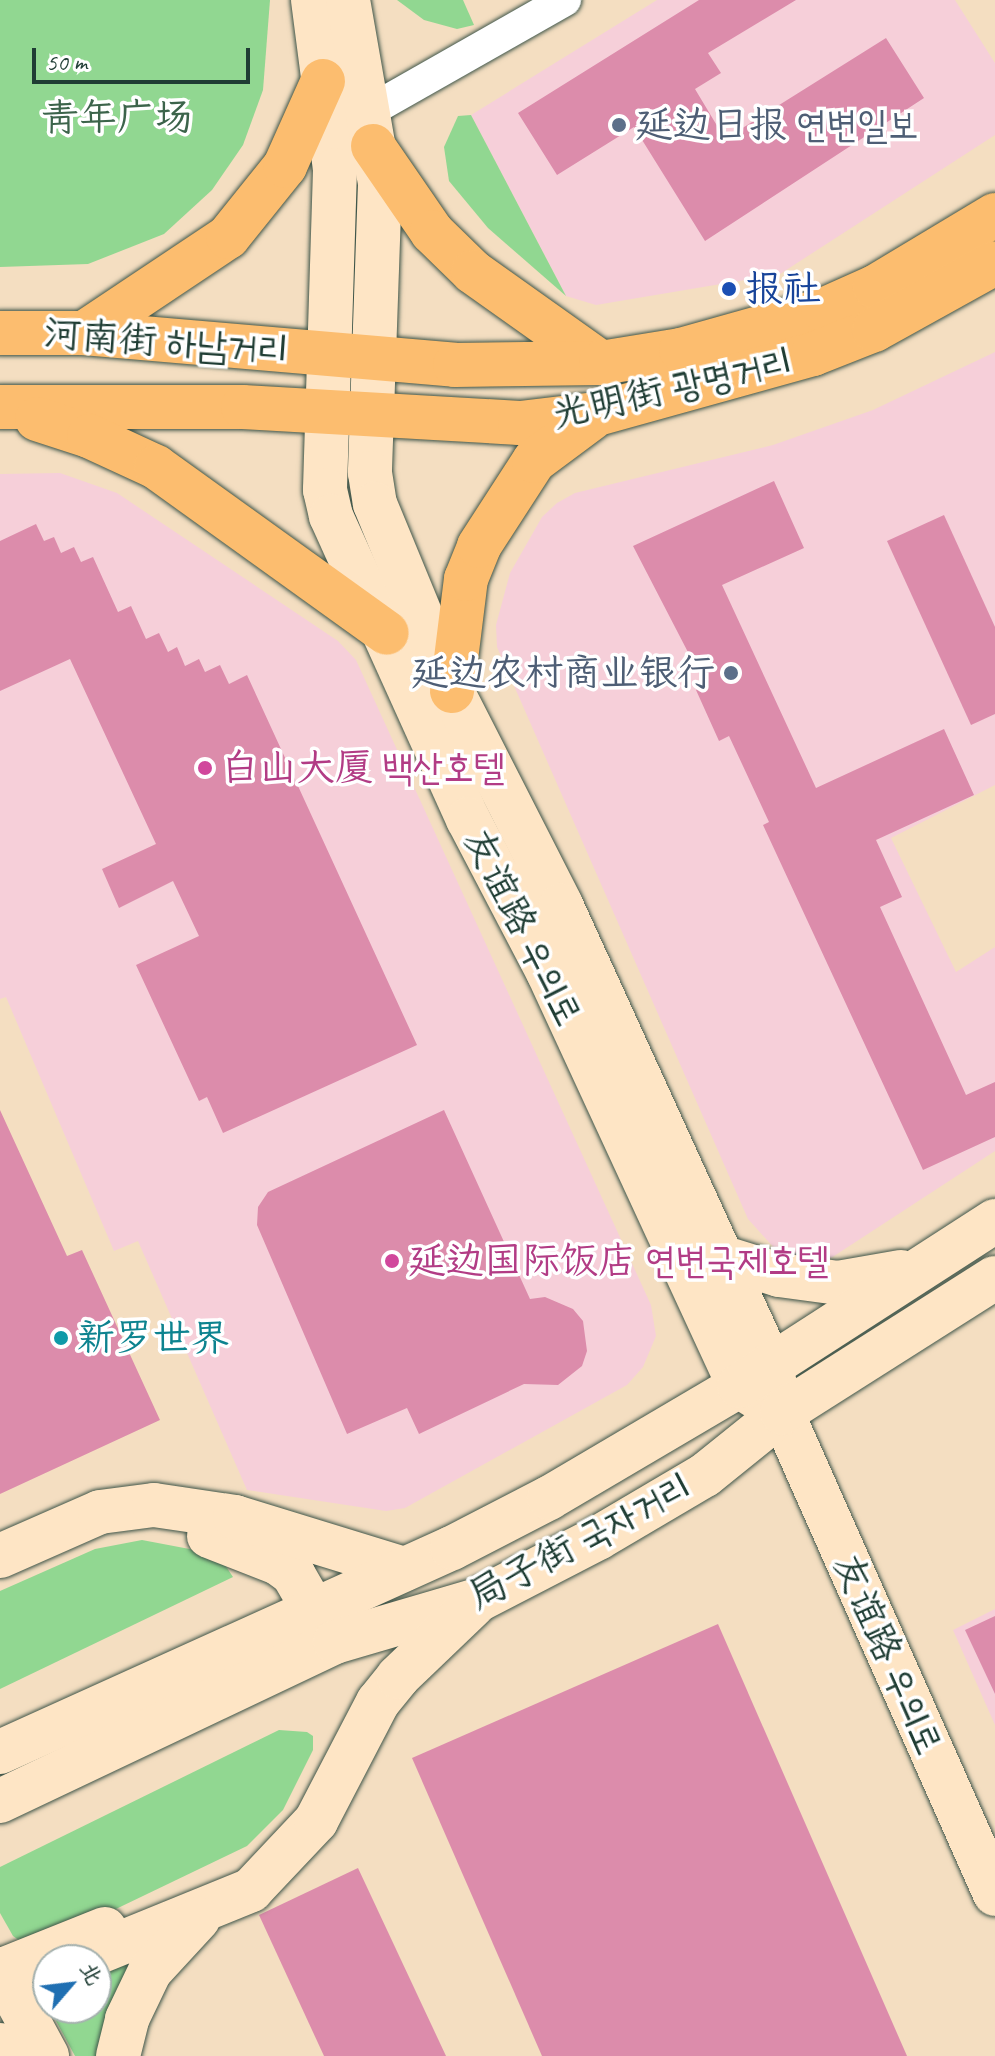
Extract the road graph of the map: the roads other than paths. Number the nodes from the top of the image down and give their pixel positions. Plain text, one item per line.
1 (313, 0) edge
2 (348, 0) edge
3 (565, 0) edge
4 (323, 81) junction
5 (369, 129) junction
6 (995, 215) edge
7 (995, 263) edge
8 (0, 333) edge
9 (84, 333) junction
10 (331, 354) junction
11 (375, 358) junction
12 (601, 363) junction
13 (0, 408) edge
14 (328, 412) junction
15 (371, 414) junction
16 (597, 414) junction
17 (387, 633) junction
18 (452, 691) junction
19 (995, 1221) edge
20 (721, 1257) junction
21 (927, 1266) junction
22 (995, 1278) edge
23 (754, 1375) junction
24 (782, 1413) junction
25 (44, 1537) junction
26 (0, 1538) edge
27 (0, 1556) edge
28 (404, 1569) junction
29 (0, 1575) edge
30 (478, 1600) junction
31 (324, 1625) junction
32 (0, 1752) edge
33 (0, 1801) edge
34 (995, 1894) edge
35 (216, 1905) junction
36 (112, 1947) edge
37 (10, 1975) edge
38 (0, 2045) edge
39 (6, 2056) edge
40 (47, 2056) edge
41 (118, 2056) edge

1 - 4 main road, 友谊路 우의로
2 - 5 main road, 友谊路 우의로
3 - 5 street
4 - 9 main road
4 - 10 main road, 友谊路 우의로
5 - 11 main road, 友谊路 우의로
5 - 12 main road
6 - 12 main road, 光明街 광명거리
7 - 16 main road, 光明街 광명거리
8 - 9 main road, 河南街 하남거리
9 - 10 main road, 河南街 하남거리
10 - 11 main road, 光明街 광명거리
10 - 14 main road, 友谊路 우의로
11 - 12 main road, 光明街 광명거리
11 - 15 main road, 友谊路 우의로
13 - 14 main road, 河南街 하남거리
13 - 17 main road
14 - 15 main road, 光明街 광명거리
14 - 17 main road, 友谊路 우의로
15 - 16 main road, 光明街 광명거리
15 - 18 main road, 友谊路 우의로
16 - 18 main road
17 - 23 main road, 友谊路 우의로
18 - 20 main road, 友谊路 우의로
19 - 21 main road, 局子街 국자거리
20 - 21 main road
20 - 23 main road, 友谊路 우의로
21 - 23 main road, 局子街 국자거리
22 - 24 main road, 局子街 국자거리
23 - 24 main road, 友谊路 우의로
23 - 28 main road, 局子街 국자거리
24 - 30 main road, 局子街 국자거리
24 - 34 main road, 友谊路 우의로
25 - 26 main road
25 - 27 main road
25 - 28 main road
28 - 31 main road, 局子街 국자거리
29 - 31 main road
30 - 31 main road, 局子街 국자거리
30 - 35 main road
31 - 32 main road, 局子街 국자거리
31 - 33 main road, 局子街 국자거리
31 - 37 main road
35 - 36 main road
35 - 41 main road
37 - 40 main road
38 - 39 main road

